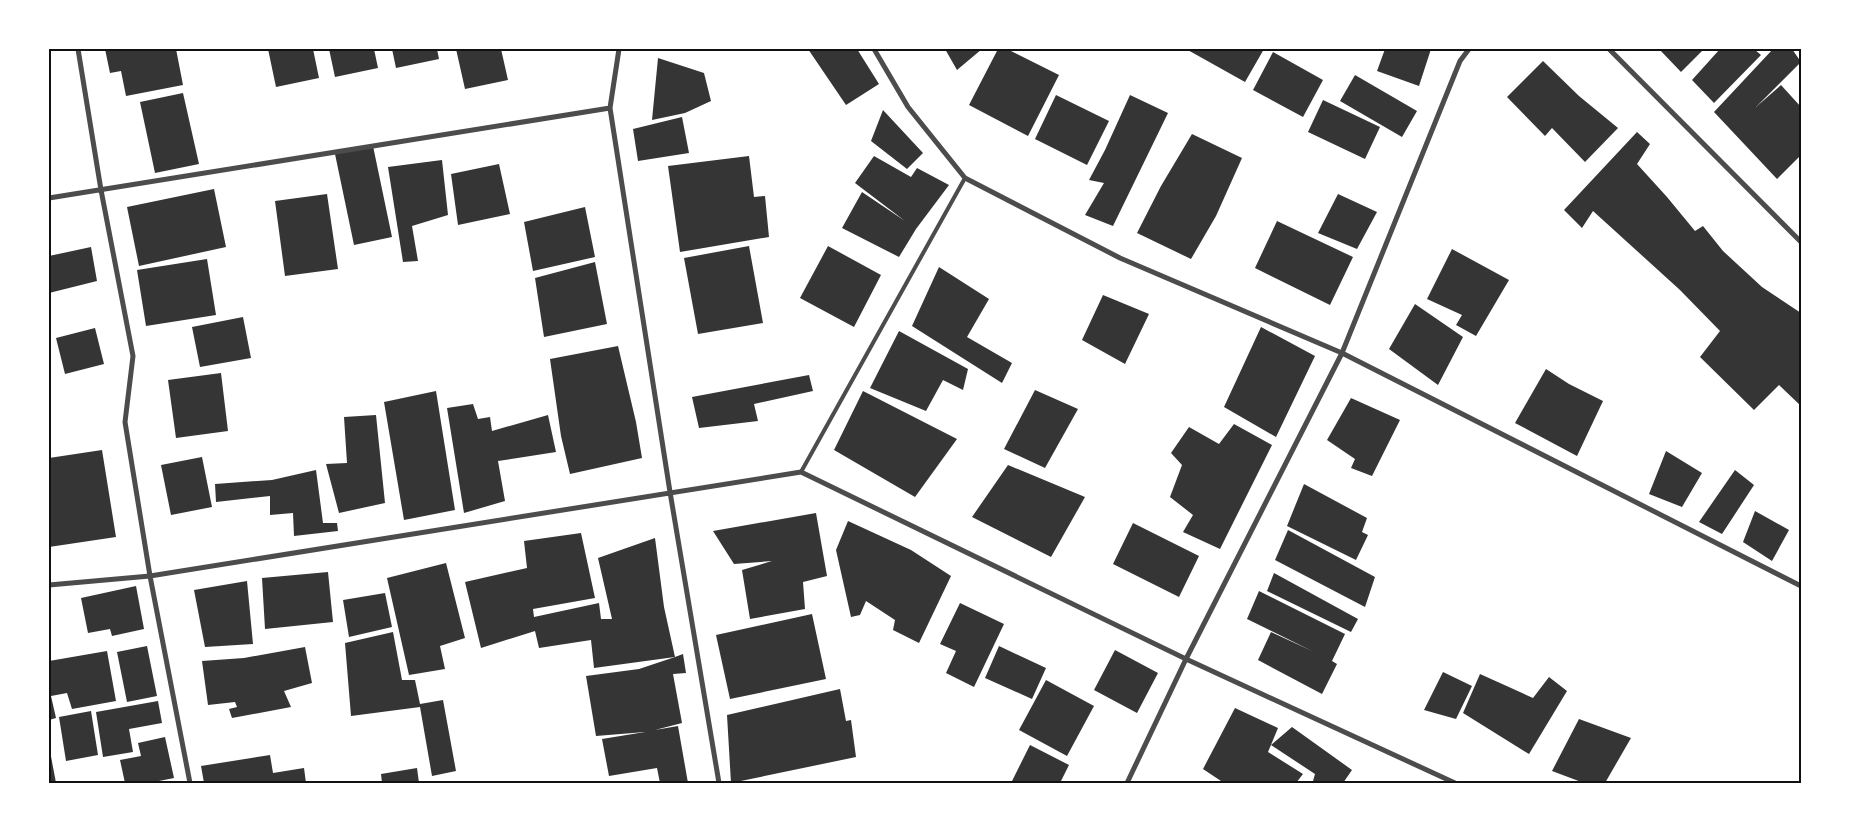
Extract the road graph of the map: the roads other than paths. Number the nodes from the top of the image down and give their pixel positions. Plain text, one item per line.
1 (78, 49) edge
2 (619, 49) edge
3 (874, 49) edge
4 (1469, 49) edge
5 (1609, 49) edge
6 (610, 108) junction
7 (964, 178) junction
8 (101, 190) junction
9 (49, 198) edge
10 (1801, 242) edge
11 (1342, 353) junction
12 (802, 472) junction
13 (670, 492) junction
14 (150, 576) junction
15 (49, 585) edge
16 (1801, 586) edge
17 (1186, 659) junction
18 (190, 783) edge
19 (719, 783) edge
20 (1127, 783) edge
21 (1455, 783) edge

1 - 8 street
2 - 6 street
3 - 7 street
4 - 11 street
5 - 10 street
6 - 8 street
6 - 13 street
7 - 11 street
7 - 12 lane
8 - 9 street
8 - 14 street
11 - 16 street
11 - 17 street
12 - 13 street
12 - 17 street
13 - 14 street
13 - 19 street
14 - 15 street
14 - 18 street
17 - 20 street
17 - 21 street

